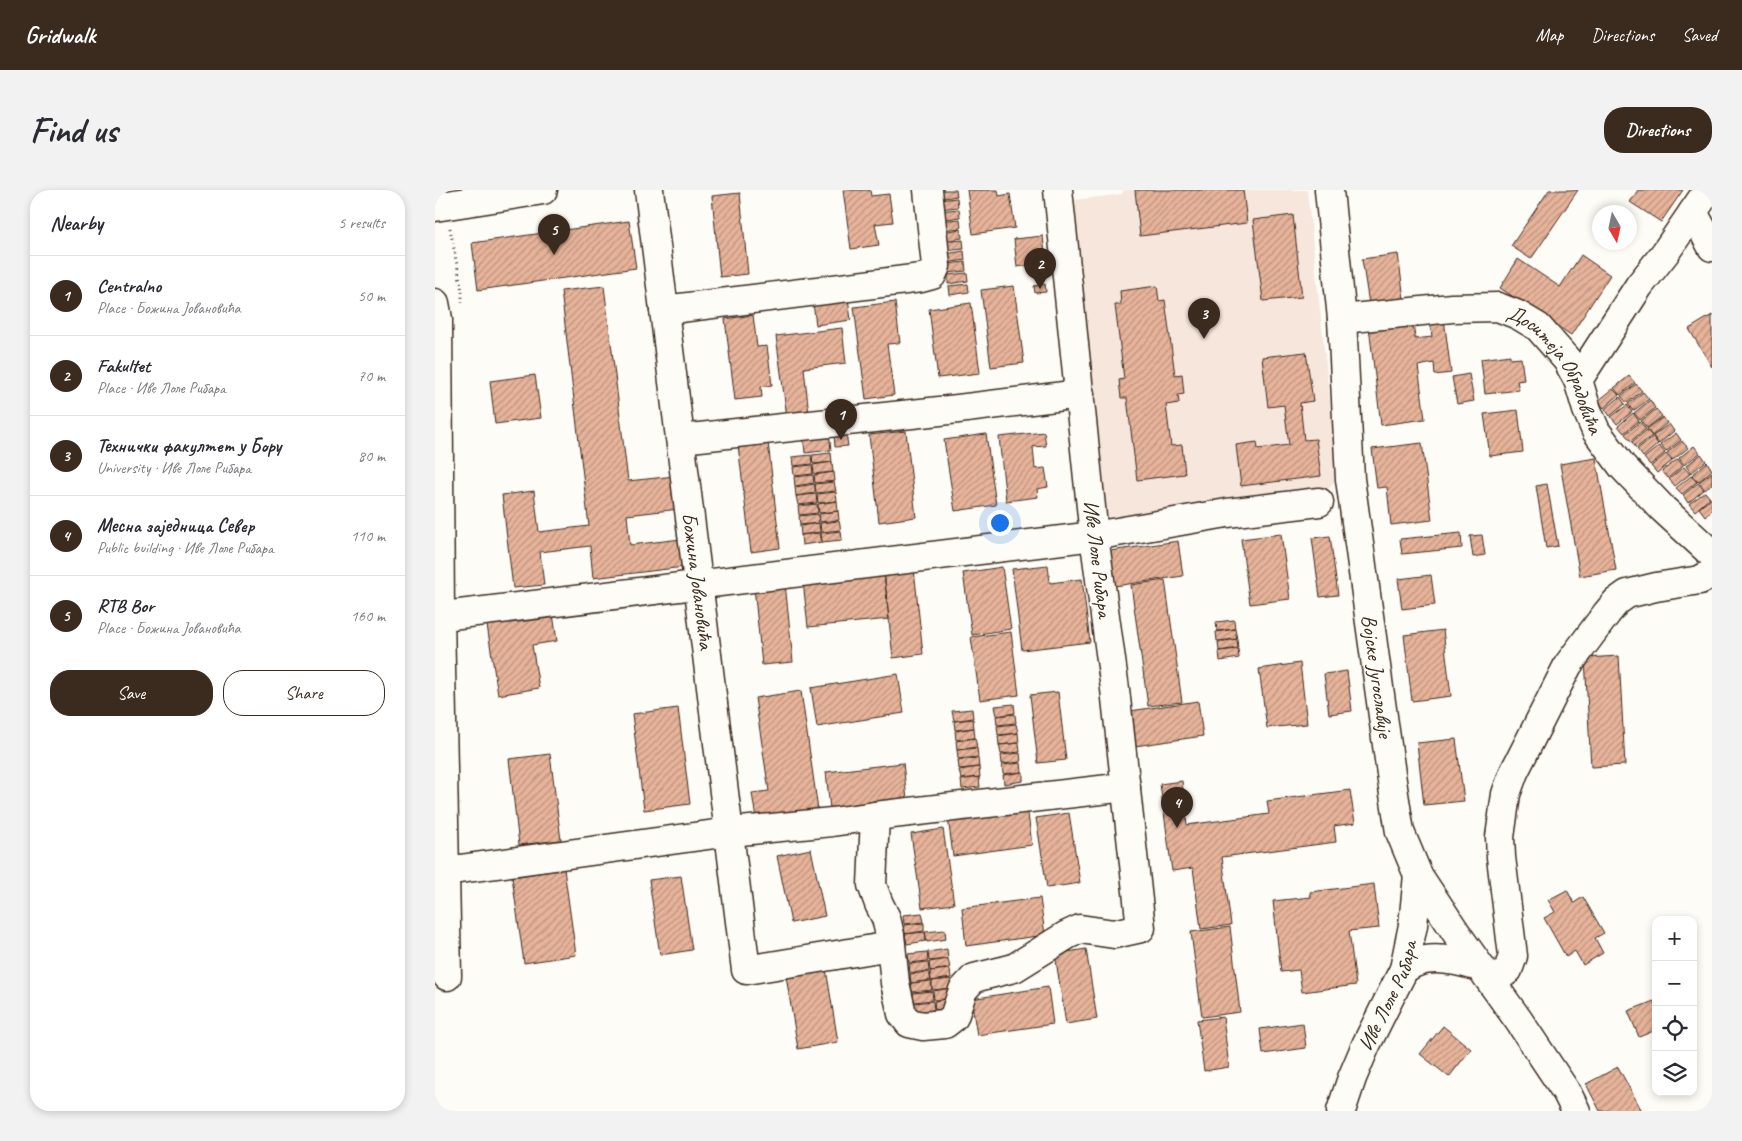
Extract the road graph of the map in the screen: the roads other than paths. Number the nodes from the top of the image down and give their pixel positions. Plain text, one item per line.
1 (543, 190) edge
2 (649, 190) edge
3 (928, 190) edge
4 (1058, 190) edge
5 (1329, 190) edge
6 (1700, 201) edge
7 (435, 207) edge
8 (1712, 247) edge
9 (435, 303) edge
10 (664, 310) junction
11 (1342, 319) junction
12 (1578, 380) junction
13 (1080, 394) junction
14 (681, 439) junction
15 (1319, 502) dead end
16 (1094, 536) junction
17 (1712, 554) edge
18 (1712, 573) edge
19 (698, 585) junction
20 (437, 617) edge
21 (1126, 787) junction
22 (875, 816) junction
23 (730, 832) junction
24 (445, 871) junction
25 (1418, 874) junction
26 (891, 946) junction
27 (1404, 969) junction
28 (1486, 975) junction
29 (447, 976) dead end
30 (1341, 1111) edge
31 (1576, 1111) edge

1 - 7 street
2 - 10 street, Божина Јовановића
3 - 10 street
4 - 13 street, Иве Лоле Рибара
5 - 11 street, Војске Југославије
6 - 8 street
6 - 12 street
9 - 20 street
10 - 14 street, Божина Јовановића
11 - 12 street, Доситеја Обрадовића
11 - 25 street, Војске Југославије
12 - 17 street, Доситеја Обрадовића
13 - 14 street
13 - 16 street, Иве Лоле Рибара
14 - 19 street, Божина Јовановића
15 - 16 street
16 - 19 street
16 - 21 street, Иве Лоле Рибара
18 - 28 street
19 - 20 street
19 - 23 street, Божина Јовановића
20 - 24 street
21 - 22 street
21 - 26 street, Иве Лоле Рибара
22 - 23 street
22 - 26 street
23 - 24 street
23 - 26 street, Божина Јовановића
24 - 29 street
25 - 27 street, Иве Лоле Рибара
25 - 28 street, Војске Југославије
27 - 28 street
27 - 30 street, Иве Лоле Рибара
28 - 31 street, Војске Југославије

